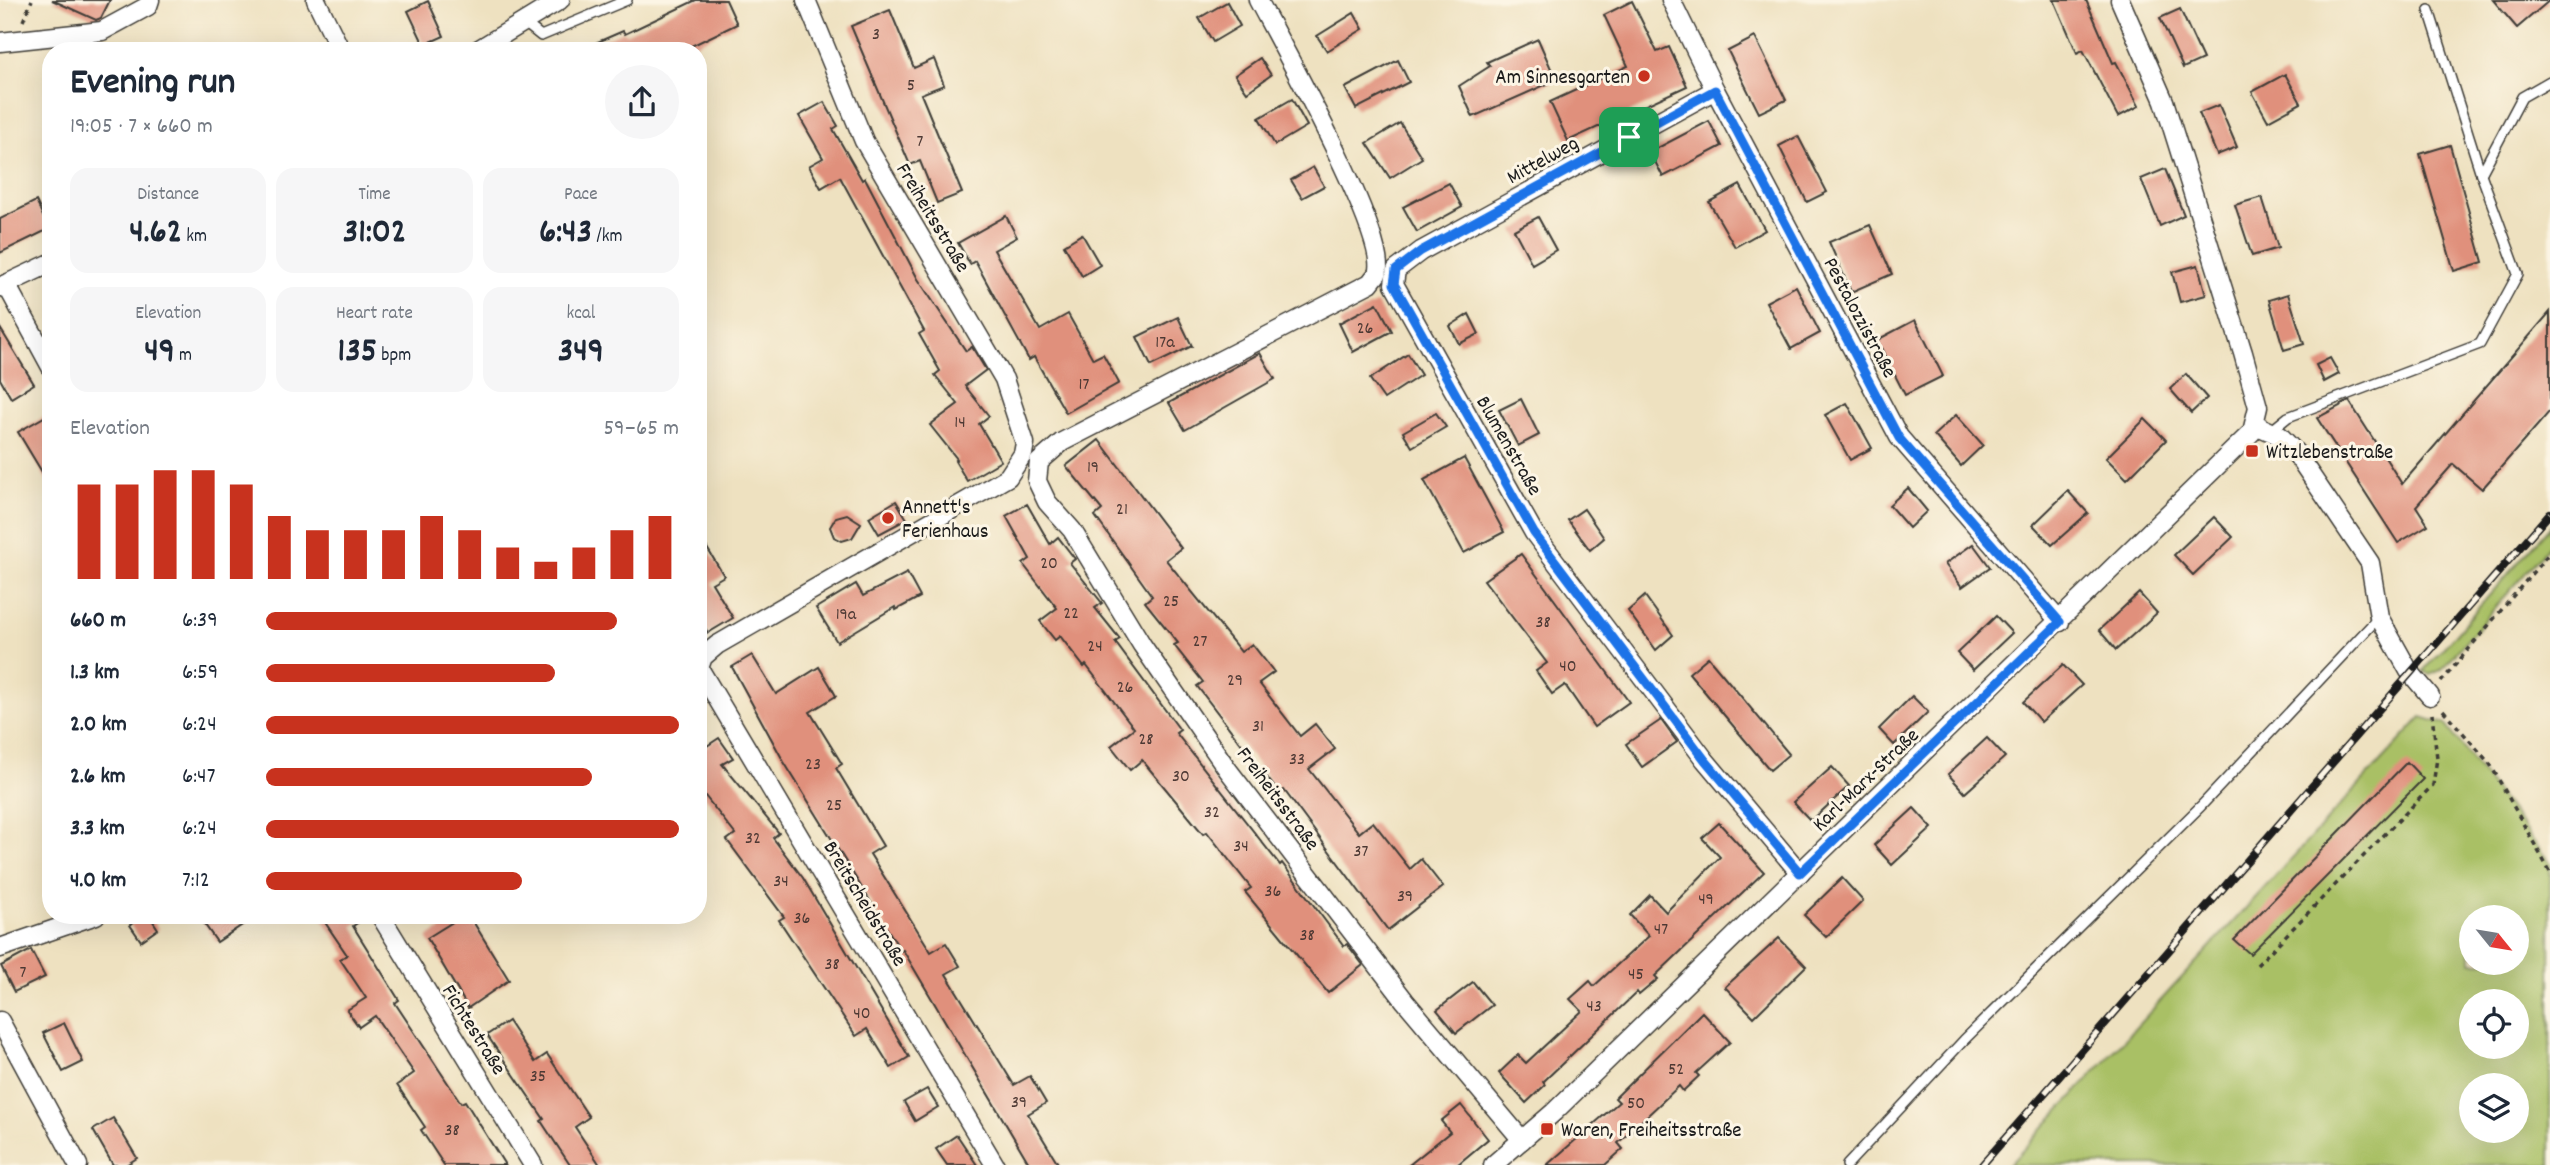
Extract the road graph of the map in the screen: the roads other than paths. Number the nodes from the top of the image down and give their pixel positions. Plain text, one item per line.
1 (150, 0) edge
2 (316, 0) edge
3 (560, 0) edge
4 (627, 0) edge
5 (806, 0) edge
6 (1258, 0) edge
7 (1671, 0) edge
8 (2120, 0) edge
9 (2429, 10) dead end
10 (526, 24) junction
11 (0, 42) edge
12 (337, 42) edge
13 (493, 42) edge
14 (2550, 81) edge
15 (1715, 90) junction
16 (2481, 174) junction
17 (42, 267) edge
18 (1387, 271) junction
19 (3, 285) edge
20 (42, 352) edge
21 (2261, 424) junction
22 (1031, 458) junction
23 (2379, 617) junction
24 (2060, 622) junction
25 (707, 654) edge
26 (707, 686) edge
27 (2430, 696) road end
28 (1800, 873) junction
29 (70, 924) edge
30 (386, 924) edge
31 (0, 948) edge
32 (0, 1021) edge
33 (1522, 1140) junction
34 (78, 1165) edge
35 (533, 1165) edge
36 (995, 1165) edge
37 (1493, 1165) edge
38 (1847, 1165) edge

1 - 11 street
2 - 12 street
3 - 10 street
4 - 10 lane
5 - 22 street, Freiheitsstraße
6 - 18 street, Blumenstraße
7 - 15 street, Pestalozzistraße
8 - 21 street
9 - 16 lane
10 - 13 street
14 - 16 lane
15 - 18 street, Mittelweg
15 - 24 street, Pestalozzistraße
16 - 21 lane
17 - 19 street
18 - 22 street
18 - 28 street, Blumenstraße
19 - 20 street
21 - 23 street
21 - 24 street, Karl-Marx-Straße
22 - 25 street
22 - 33 street, Freiheitsstraße
23 - 27 street
23 - 38 lane
24 - 28 street, Karl-Marx-Straße
26 - 36 street, Breitscheidstraße
28 - 33 street, Karl-Marx-Straße
29 - 31 street
30 - 35 street, Fichtestraße
32 - 34 street
33 - 37 street, Karl-Marx-Straße

